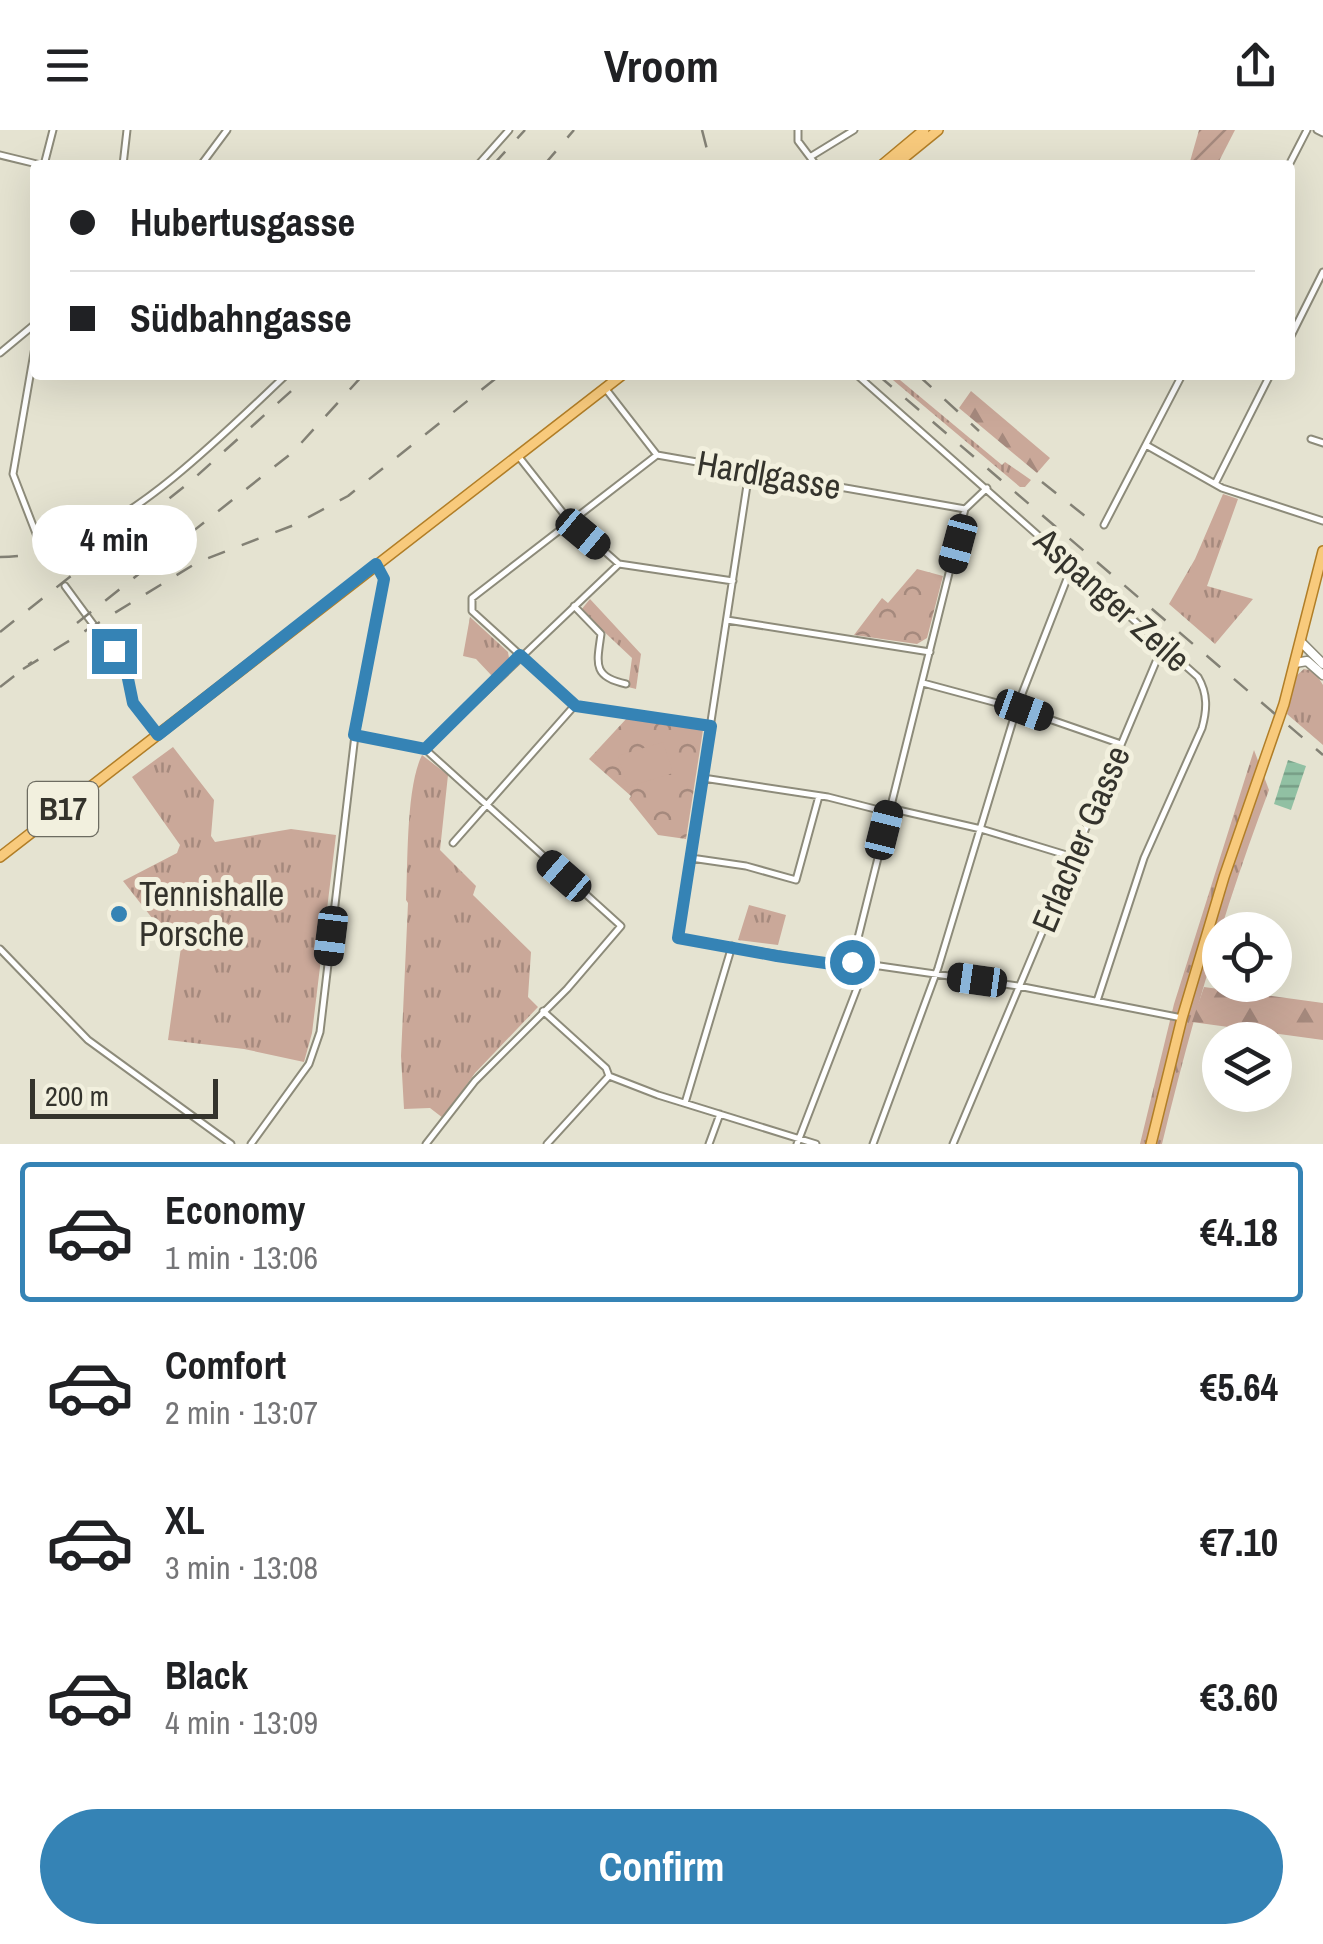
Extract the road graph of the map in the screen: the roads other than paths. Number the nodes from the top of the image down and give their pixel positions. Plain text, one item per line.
1 (54, 130) edge
2 (126, 130) edge
3 (227, 130) edge
4 (509, 130) edge
5 (854, 130) edge
6 (924, 130) edge
7 (938, 130) edge
8 (1307, 130) edge
9 (797, 133) edge
10 (0, 155) edge
11 (810, 157) junction
12 (45, 160) edge
13 (123, 160) edge
14 (204, 160) edge
15 (482, 160) edge
16 (812, 160) edge
17 (888, 160) edge
18 (901, 160) edge
19 (1292, 160) edge
20 (30, 162) edge
21 (1323, 272) edge
22 (1295, 328) edge
23 (28, 331) joint
24 (30, 336) edge
25 (0, 354) edge
26 (30, 375) edge
27 (281, 380) edge
28 (615, 380) edge
29 (863, 380) edge
30 (1179, 380) edge
31 (1267, 380) edge
32 (605, 388) junction
33 (1311, 439) dead end
34 (1323, 443) edge
35 (1146, 445) junction
36 (518, 455) junction
37 (657, 455) junction
38 (749, 472) junction
39 (1215, 484) junction
40 (988, 488) junction
41 (965, 509) junction
42 (1323, 521) edge
43 (570, 522) junction
44 (1104, 525) dead end
45 (1323, 551) edge
46 (376, 564) junction
47 (619, 564) junction
48 (1072, 566) junction
49 (733, 582) junction
50 (65, 586) dead end
51 (1318, 587) edge
52 (574, 606) junction
53 (727, 620) junction
54 (1301, 642) junction
55 (1162, 645) junction
56 (930, 652) junction
57 (520, 655) junction
58 (1295, 663) junction
59 (1323, 664) edge
60 (1323, 674) edge
61 (923, 683) junction
62 (626, 684) dead end
63 (576, 706) junction
64 (1017, 708) junction
65 (711, 726) junction
66 (158, 735) junction
67 (354, 735) junction
68 (1121, 744) junction
69 (425, 749) junction
70 (703, 778) junction
71 (819, 796) junction
72 (487, 805) junction
73 (889, 810) junction
74 (981, 829) junction
75 (453, 844) dead end
76 (1073, 857) junction
77 (0, 858) edge
78 (691, 858) junction
79 (732, 946) junction
80 (1, 951) edge
81 (852, 962) junction
82 (866, 965) junction
83 (936, 974) junction
84 (1018, 986) junction
85 (1098, 1001) junction
86 (543, 1010) junction
87 (1182, 1018) junction
88 (608, 1076) junction
89 (685, 1103) junction
90 (720, 1114) junction
91 (553, 1138) junction
92 (798, 1141) edge
93 (231, 1144) edge
94 (251, 1144) edge
95 (426, 1144) edge
96 (547, 1144) edge
97 (560, 1144) edge
98 (709, 1144) edge
99 (816, 1144) edge
100 (873, 1144) edge
101 (953, 1144) edge
102 (1151, 1144) edge

1 - 12 street
2 - 13 street
3 - 14 street
4 - 15 street
5 - 11 street
6 - 17 main road
7 - 18 main road
8 - 19 street
9 - 11 street
10 - 20 street
11 - 16 street
21 - 22 street
23 - 24 street
23 - 25 street
26 - 27 street
28 - 32 main road, B17
29 - 40 street, Aspanger Zeile
30 - 35 street
31 - 39 street
32 - 36 main road, B17
32 - 37 street, Hardlgasse
33 - 34 street
35 - 39 street
35 - 44 street
36 - 43 street
36 - 46 main road, B17
37 - 38 street, Hardlgasse
37 - 43 street
38 - 41 street, Hardlgasse
38 - 49 street
39 - 42 street
40 - 41 street
40 - 48 street, Aspanger Zeile
41 - 56 street
43 - 47 street
43 - 57 street
45 - 51 main road
46 - 66 main road, B17
46 - 67 street
47 - 49 street
47 - 52 street
48 - 55 street, Aspanger Zeile
48 - 64 street
49 - 53 street
50 - 66 street
51 - 54 main road
52 - 57 street
52 - 62 street
53 - 56 street
53 - 65 street
54 - 58 main road
54 - 59 street
55 - 68 street, Erlacher Gasse
55 - 85 street, Aspanger Zeile
56 - 61 street
57 - 63 street
57 - 69 street
58 - 60 street
58 - 87 main road
61 - 64 street
61 - 73 street
63 - 65 street
63 - 72 street
64 - 68 street
64 - 74 street
65 - 70 street
66 - 77 main road, B17
67 - 69 street
67 - 94 street
68 - 76 street, Erlacher Gasse
69 - 72 street
70 - 71 street
70 - 78 street
71 - 73 street
71 - 78 street
72 - 75 street
72 - 86 street
73 - 74 street
73 - 81 street
74 - 76 street
74 - 83 street
76 - 84 street, Erlacher Gasse
78 - 79 street
79 - 81 street
79 - 89 street
80 - 93 street
81 - 82 street
82 - 83 street
82 - 92 street
83 - 84 street
83 - 100 street
84 - 85 street
84 - 101 street, Erlacher Gasse
85 - 87 street
86 - 88 street
86 - 95 street
87 - 102 main road
88 - 89 street
88 - 91 street
89 - 90 street
90 - 92 street
90 - 98 street
91 - 96 street
91 - 97 street
92 - 99 street

